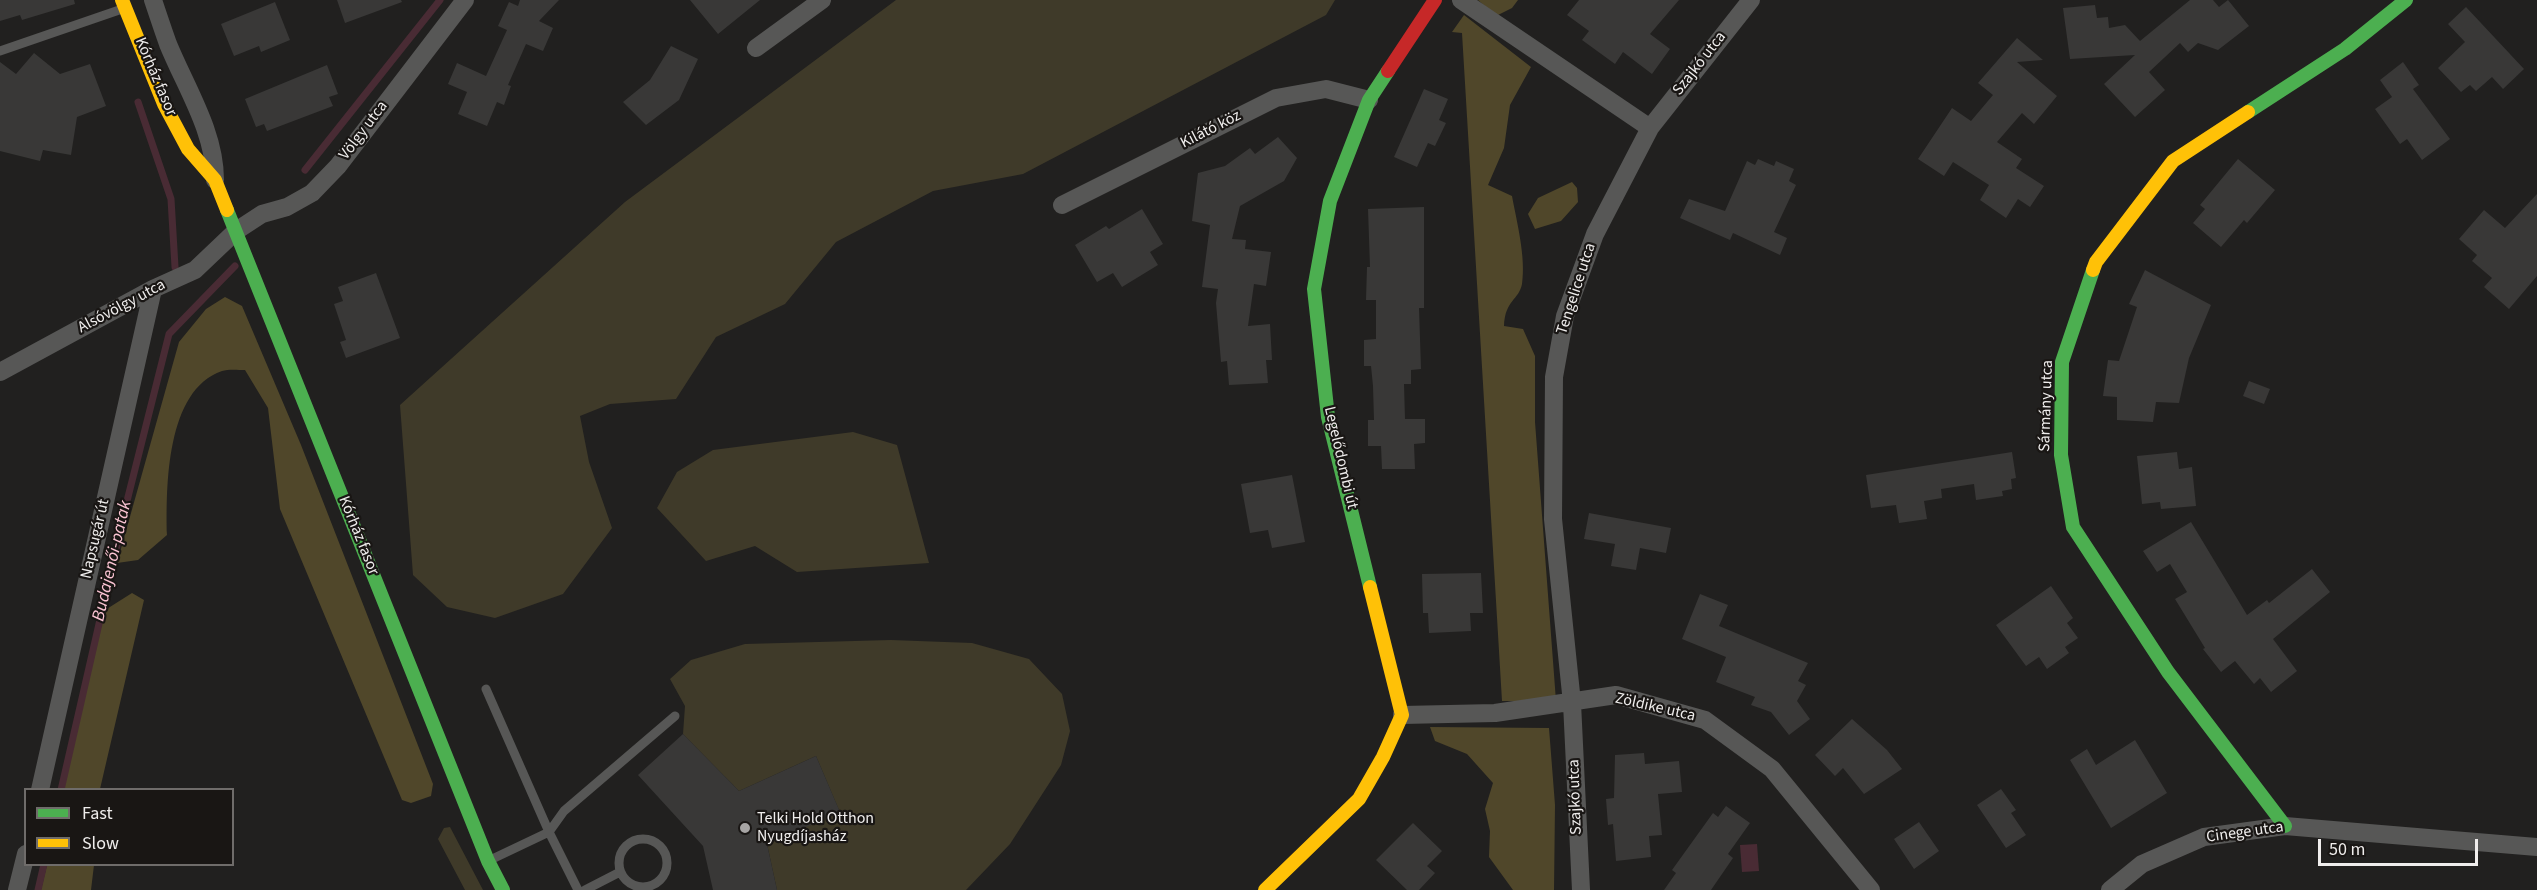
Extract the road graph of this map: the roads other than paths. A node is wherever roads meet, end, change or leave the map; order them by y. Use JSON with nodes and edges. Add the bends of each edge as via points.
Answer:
{"nodes":[{"id":1,"x":153,"y":0,"type":"edge"},
{"id":2,"x":465,"y":0,"type":"edge"},
{"id":3,"x":822,"y":0,"type":"edge"},
{"id":4,"x":1435,"y":0,"type":"edge"},
{"id":5,"x":1461,"y":0,"type":"edge"},
{"id":6,"x":1751,"y":0,"type":"edge"},
{"id":7,"x":2406,"y":0,"type":"edge"},
{"id":8,"x":123,"y":4,"type":"edge"},
{"id":9,"x":169,"y":45,"type":"junction"},
{"id":10,"x":756,"y":48,"type":"dead end"},
{"id":11,"x":0,"y":51,"type":"edge"},
{"id":12,"x":145,"y":54,"type":"junction"},
{"id":13,"x":1369,"y":100,"type":"junction"},
{"id":14,"x":1650,"y":128,"type":"junction"},
{"id":15,"x":215,"y":180,"type":"junction"},
{"id":16,"x":1062,"y":205,"type":"dead end"},
{"id":17,"x":236,"y":231,"type":"junction"},
{"id":18,"x":153,"y":289,"type":"junction"},
{"id":19,"x":0,"y":372,"type":"edge"},
{"id":20,"x":486,"y":689,"type":"dead end"},
{"id":21,"x":1572,"y":703,"type":"junction"},
{"id":22,"x":1402,"y":715,"type":"junction"},
{"id":23,"x":675,"y":716,"type":"dead end"},
{"id":24,"x":40,"y":788,"type":"edge"},
{"id":25,"x":2285,"y":826,"type":"junction"},
{"id":26,"x":549,"y":832,"type":"junction"},
{"id":27,"x":2537,"y":847,"type":"edge"},
{"id":28,"x":488,"y":861,"type":"junction"},
{"id":29,"x":24,"y":862,"type":"edge"},
{"id":30,"x":620,"y":872,"type":"junction"},
{"id":31,"x":17,"y":890,"type":"edge"},
{"id":32,"x":503,"y":890,"type":"edge"},
{"id":33,"x":578,"y":890,"type":"edge"},
{"id":34,"x":585,"y":890,"type":"edge"},
{"id":35,"x":1264,"y":890,"type":"edge"},
{"id":36,"x":1581,"y":890,"type":"edge"},
{"id":37,"x":1871,"y":890,"type":"edge"},
{"id":38,"x":2110,"y":890,"type":"edge"}],
"edges":[{"from":1,"to":9,"type":"street","name":"Kórház fasor"},
{"from":2,"to":17,"type":"street","name":"Völgy utca","via":[[338,166],[312,193],[287,207],[262,214]]},
{"from":3,"to":10,"type":"street"},
{"from":4,"to":13,"type":"street","name":"Legelődombi út"},
{"from":5,"to":14,"type":"street"},
{"from":6,"to":14,"type":"street","name":"Szajkó utca"},
{"from":7,"to":25,"type":"street","name":"Sármány utca","via":[[2345,49],[2173,160],[2096,262],[2062,362],[2061,455],[2073,526],[2168,672]]},
{"from":8,"to":11,"type":"lane"},
{"from":8,"to":12,"type":"street","name":"Kórház fasor"},
{"from":9,"to":12,"type":"street"},
{"from":9,"to":15,"type":"street","name":"Kórház fasor","via":[[197,107],[215,162]]},
{"from":12,"to":15,"type":"street","name":"Kórház fasor","via":[[164,104],[188,149]]},
{"from":13,"to":16,"type":"street","name":"Kilátó köz","via":[[1326,89],[1276,98]]},
{"from":13,"to":22,"type":"street","name":"Legelődombi út","via":[[1330,201],[1314,289],[1328,417]]},
{"from":14,"to":21,"type":"street","name":"Tengelice utca","via":[[1595,234],[1565,316],[1554,377],[1553,519]]},
{"from":15,"to":17,"type":"street","name":"Kórház fasor"},
{"from":17,"to":18,"type":"street","name":"Alsóvölgy utca","via":[[195,270]]},
{"from":17,"to":28,"type":"street","name":"Kórház fasor"},
{"from":18,"to":19,"type":"street","name":"Alsóvölgy utca"},
{"from":18,"to":24,"type":"street","name":"Napsugár út"},
{"from":20,"to":26,"type":"lane"},
{"from":21,"to":22,"type":"street","name":"Zöldike utca","via":[[1495,713]]},
{"from":21,"to":36,"type":"street","name":"Szajkó utca"},
{"from":21,"to":37,"type":"street","name":"Zöldike utca","via":[[1616,695],[1705,720],[1772,769]]},
{"from":22,"to":35,"type":"street","via":[[1359,799]]},
{"from":23,"to":26,"type":"lane","via":[[564,811]]},
{"from":25,"to":27,"type":"street","name":"Cinege utca"},
{"from":25,"to":38,"type":"street","name":"Cinege utca","via":[[2204,837],[2142,864]]},
{"from":26,"to":28,"type":"lane"},
{"from":26,"to":33,"type":"lane"},
{"from":28,"to":32,"type":"street","name":"Kórház fasor"},
{"from":29,"to":31,"type":"street"},
{"from":30,"to":30,"type":"lane","via":[[631,884],[647,887],[662,879],[667,856],[651,839],[635,839],[622,849]]},
{"from":30,"to":34,"type":"lane"}]}
